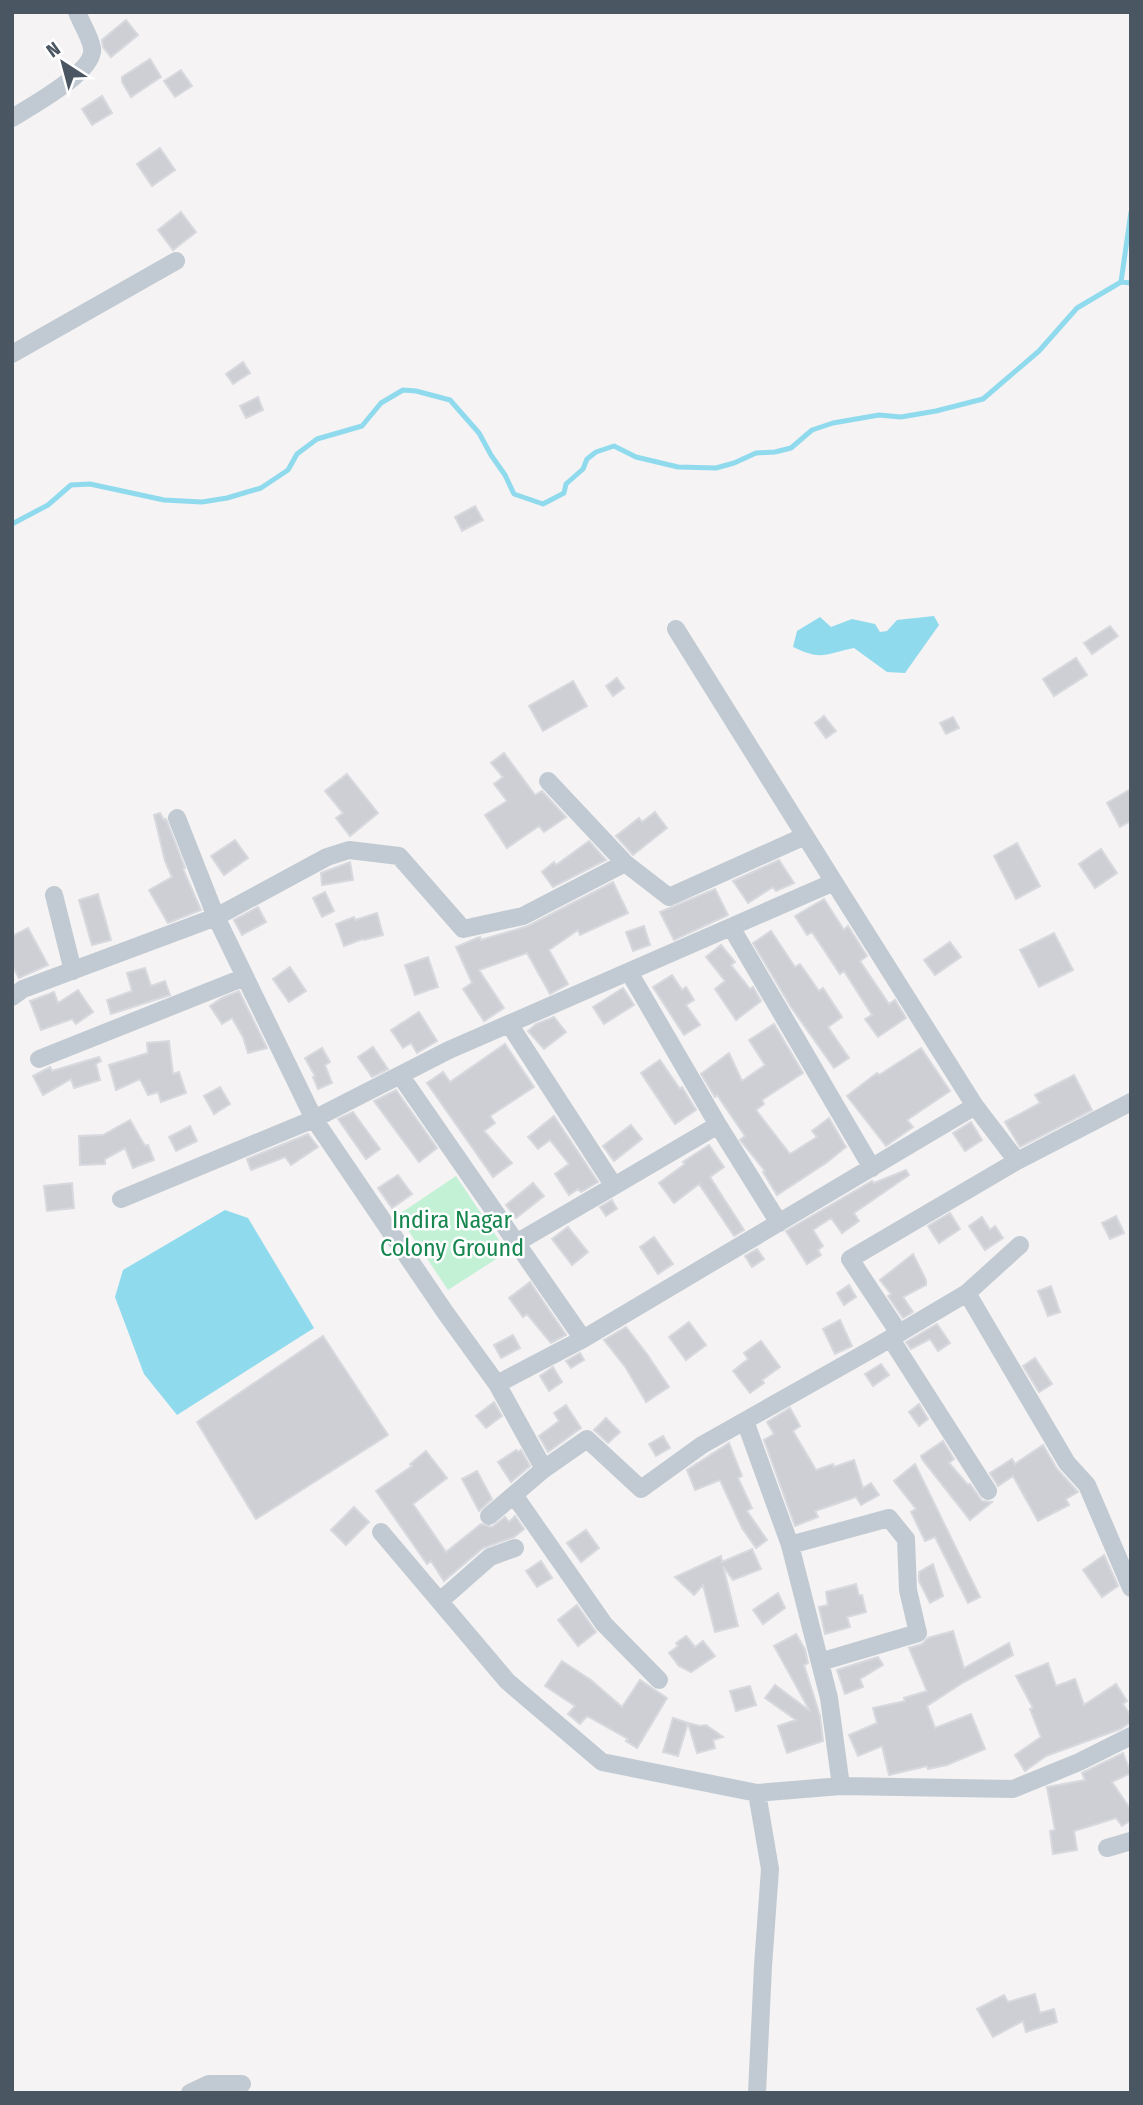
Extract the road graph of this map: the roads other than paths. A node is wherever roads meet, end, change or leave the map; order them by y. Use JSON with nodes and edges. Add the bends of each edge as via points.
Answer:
{"nodes":[{"id":1,"x":77,"y":12,"type":"edge"},
{"id":2,"x":12,"y":118,"type":"edge"},
{"id":3,"x":176,"y":261,"type":"dead end"},
{"id":4,"x":12,"y":354,"type":"edge"},
{"id":5,"x":676,"y":629,"type":"dead end"},
{"id":6,"x":548,"y":781,"type":"dead end"},
{"id":7,"x":177,"y":818,"type":"dead end"},
{"id":8,"x":805,"y":836,"type":"junction"},
{"id":9,"x":625,"y":863,"type":"junction"},
{"id":10,"x":834,"y":882,"type":"junction"},
{"id":11,"x":54,"y":895,"type":"dead end"},
{"id":12,"x":216,"y":917,"type":"junction"},
{"id":13,"x":731,"y":927,"type":"junction"},
{"id":14,"x":74,"y":971,"type":"junction"},
{"id":15,"x":629,"y":972,"type":"junction"},
{"id":16,"x":246,"y":977,"type":"junction"},
{"id":17,"x":12,"y":997,"type":"edge"},
{"id":18,"x":509,"y":1024,"type":"junction"},
{"id":19,"x":39,"y":1059,"type":"dead end"},
{"id":20,"x":400,"y":1075,"type":"junction"},
{"id":21,"x":1131,"y":1102,"type":"edge"},
{"id":22,"x":975,"y":1107,"type":"junction"},
{"id":23,"x":314,"y":1119,"type":"junction"},
{"id":24,"x":718,"y":1125,"type":"junction"},
{"id":25,"x":1017,"y":1161,"type":"junction"},
{"id":26,"x":872,"y":1168,"type":"junction"},
{"id":27,"x":614,"y":1186,"type":"junction"},
{"id":28,"x":121,"y":1199,"type":"dead end"},
{"id":29,"x":779,"y":1223,"type":"junction"},
{"id":30,"x":516,"y":1243,"type":"junction"},
{"id":31,"x":1020,"y":1245,"type":"dead end"},
{"id":32,"x":967,"y":1293,"type":"junction"},
{"id":33,"x":895,"y":1336,"type":"junction"},
{"id":34,"x":583,"y":1339,"type":"junction"},
{"id":35,"x":497,"y":1384,"type":"junction"},
{"id":36,"x":745,"y":1421,"type":"junction"},
{"id":37,"x":544,"y":1469,"type":"junction"},
{"id":38,"x":988,"y":1491,"type":"dead end"},
{"id":39,"x":514,"y":1495,"type":"junction"},
{"id":40,"x":489,"y":1516,"type":"dead end"},
{"id":41,"x":381,"y":1532,"type":"dead end"},
{"id":42,"x":790,"y":1545,"type":"junction"},
{"id":43,"x":516,"y":1548,"type":"dead end"},
{"id":44,"x":1131,"y":1588,"type":"edge"},
{"id":45,"x":440,"y":1601,"type":"junction"},
{"id":46,"x":820,"y":1662,"type":"junction"},
{"id":47,"x":659,"y":1680,"type":"dead end"},
{"id":48,"x":1131,"y":1736,"type":"edge"},
{"id":49,"x":841,"y":1786,"type":"junction"},
{"id":50,"x":757,"y":1793,"type":"junction"},
{"id":51,"x":1131,"y":1841,"type":"edge"},
{"id":52,"x":1107,"y":1847,"type":"dead end"},
{"id":53,"x":243,"y":2084,"type":"dead end"},
{"id":54,"x":190,"y":2093,"type":"edge"},
{"id":55,"x":757,"y":2093,"type":"edge"}],
"edges":[{"from":1,"to":2,"type":"street","via":[[92,49],[91,59]]},
{"from":3,"to":4,"type":"street"},
{"from":5,"to":8,"type":"street"},
{"from":6,"to":9,"type":"street"},
{"from":7,"to":12,"type":"street"},
{"from":8,"to":9,"type":"street","via":[[669,897]]},
{"from":8,"to":10,"type":"street"},
{"from":9,"to":12,"type":"street","via":[[523,916],[463,929],[399,856],[349,850],[327,857]]},
{"from":10,"to":13,"type":"street"},
{"from":10,"to":22,"type":"street"},
{"from":11,"to":14,"type":"street"},
{"from":12,"to":14,"type":"street"},
{"from":12,"to":16,"type":"street"},
{"from":13,"to":15,"type":"street"},
{"from":13,"to":26,"type":"street"},
{"from":14,"to":17,"type":"street"},
{"from":15,"to":18,"type":"street"},
{"from":15,"to":24,"type":"street"},
{"from":16,"to":19,"type":"street"},
{"from":16,"to":23,"type":"street"},
{"from":18,"to":20,"type":"street"},
{"from":18,"to":27,"type":"street"},
{"from":20,"to":23,"type":"street"},
{"from":20,"to":30,"type":"street"},
{"from":21,"to":25,"type":"street"},
{"from":22,"to":25,"type":"street"},
{"from":22,"to":26,"type":"street"},
{"from":23,"to":28,"type":"street"},
{"from":23,"to":35,"type":"street"},
{"from":24,"to":27,"type":"street"},
{"from":24,"to":29,"type":"street"},
{"from":25,"to":33,"type":"street","via":[[850,1259]]},
{"from":26,"to":29,"type":"street"},
{"from":27,"to":30,"type":"street"},
{"from":29,"to":34,"type":"street"},
{"from":30,"to":34,"type":"street"},
{"from":31,"to":32,"type":"street"},
{"from":32,"to":33,"type":"street"},
{"from":32,"to":44,"type":"street","via":[[1067,1463],[1087,1485]]},
{"from":33,"to":36,"type":"street"},
{"from":33,"to":38,"type":"street"},
{"from":34,"to":35,"type":"street"},
{"from":35,"to":37,"type":"street"},
{"from":36,"to":37,"type":"street","via":[[641,1489],[587,1439]]},
{"from":36,"to":42,"type":"street"},
{"from":37,"to":39,"type":"street"},
{"from":39,"to":40,"type":"street"},
{"from":39,"to":47,"type":"street","via":[[604,1624]]},
{"from":41,"to":45,"type":"street"},
{"from":42,"to":46,"type":"street"},
{"from":42,"to":46,"type":"street","via":[[890,1518],[906,1539],[908,1590],[918,1633]]},
{"from":43,"to":45,"type":"street","via":[[490,1557]]},
{"from":45,"to":50,"type":"street","via":[[507,1681],[602,1762]]},
{"from":46,"to":49,"type":"street"},
{"from":48,"to":49,"type":"street","via":[[1013,1789]]},
{"from":49,"to":50,"type":"street"},
{"from":50,"to":55,"type":"street","via":[[770,1870]]},
{"from":51,"to":52,"type":"street"},
{"from":53,"to":54,"type":"street","via":[[209,2084]]}]}
